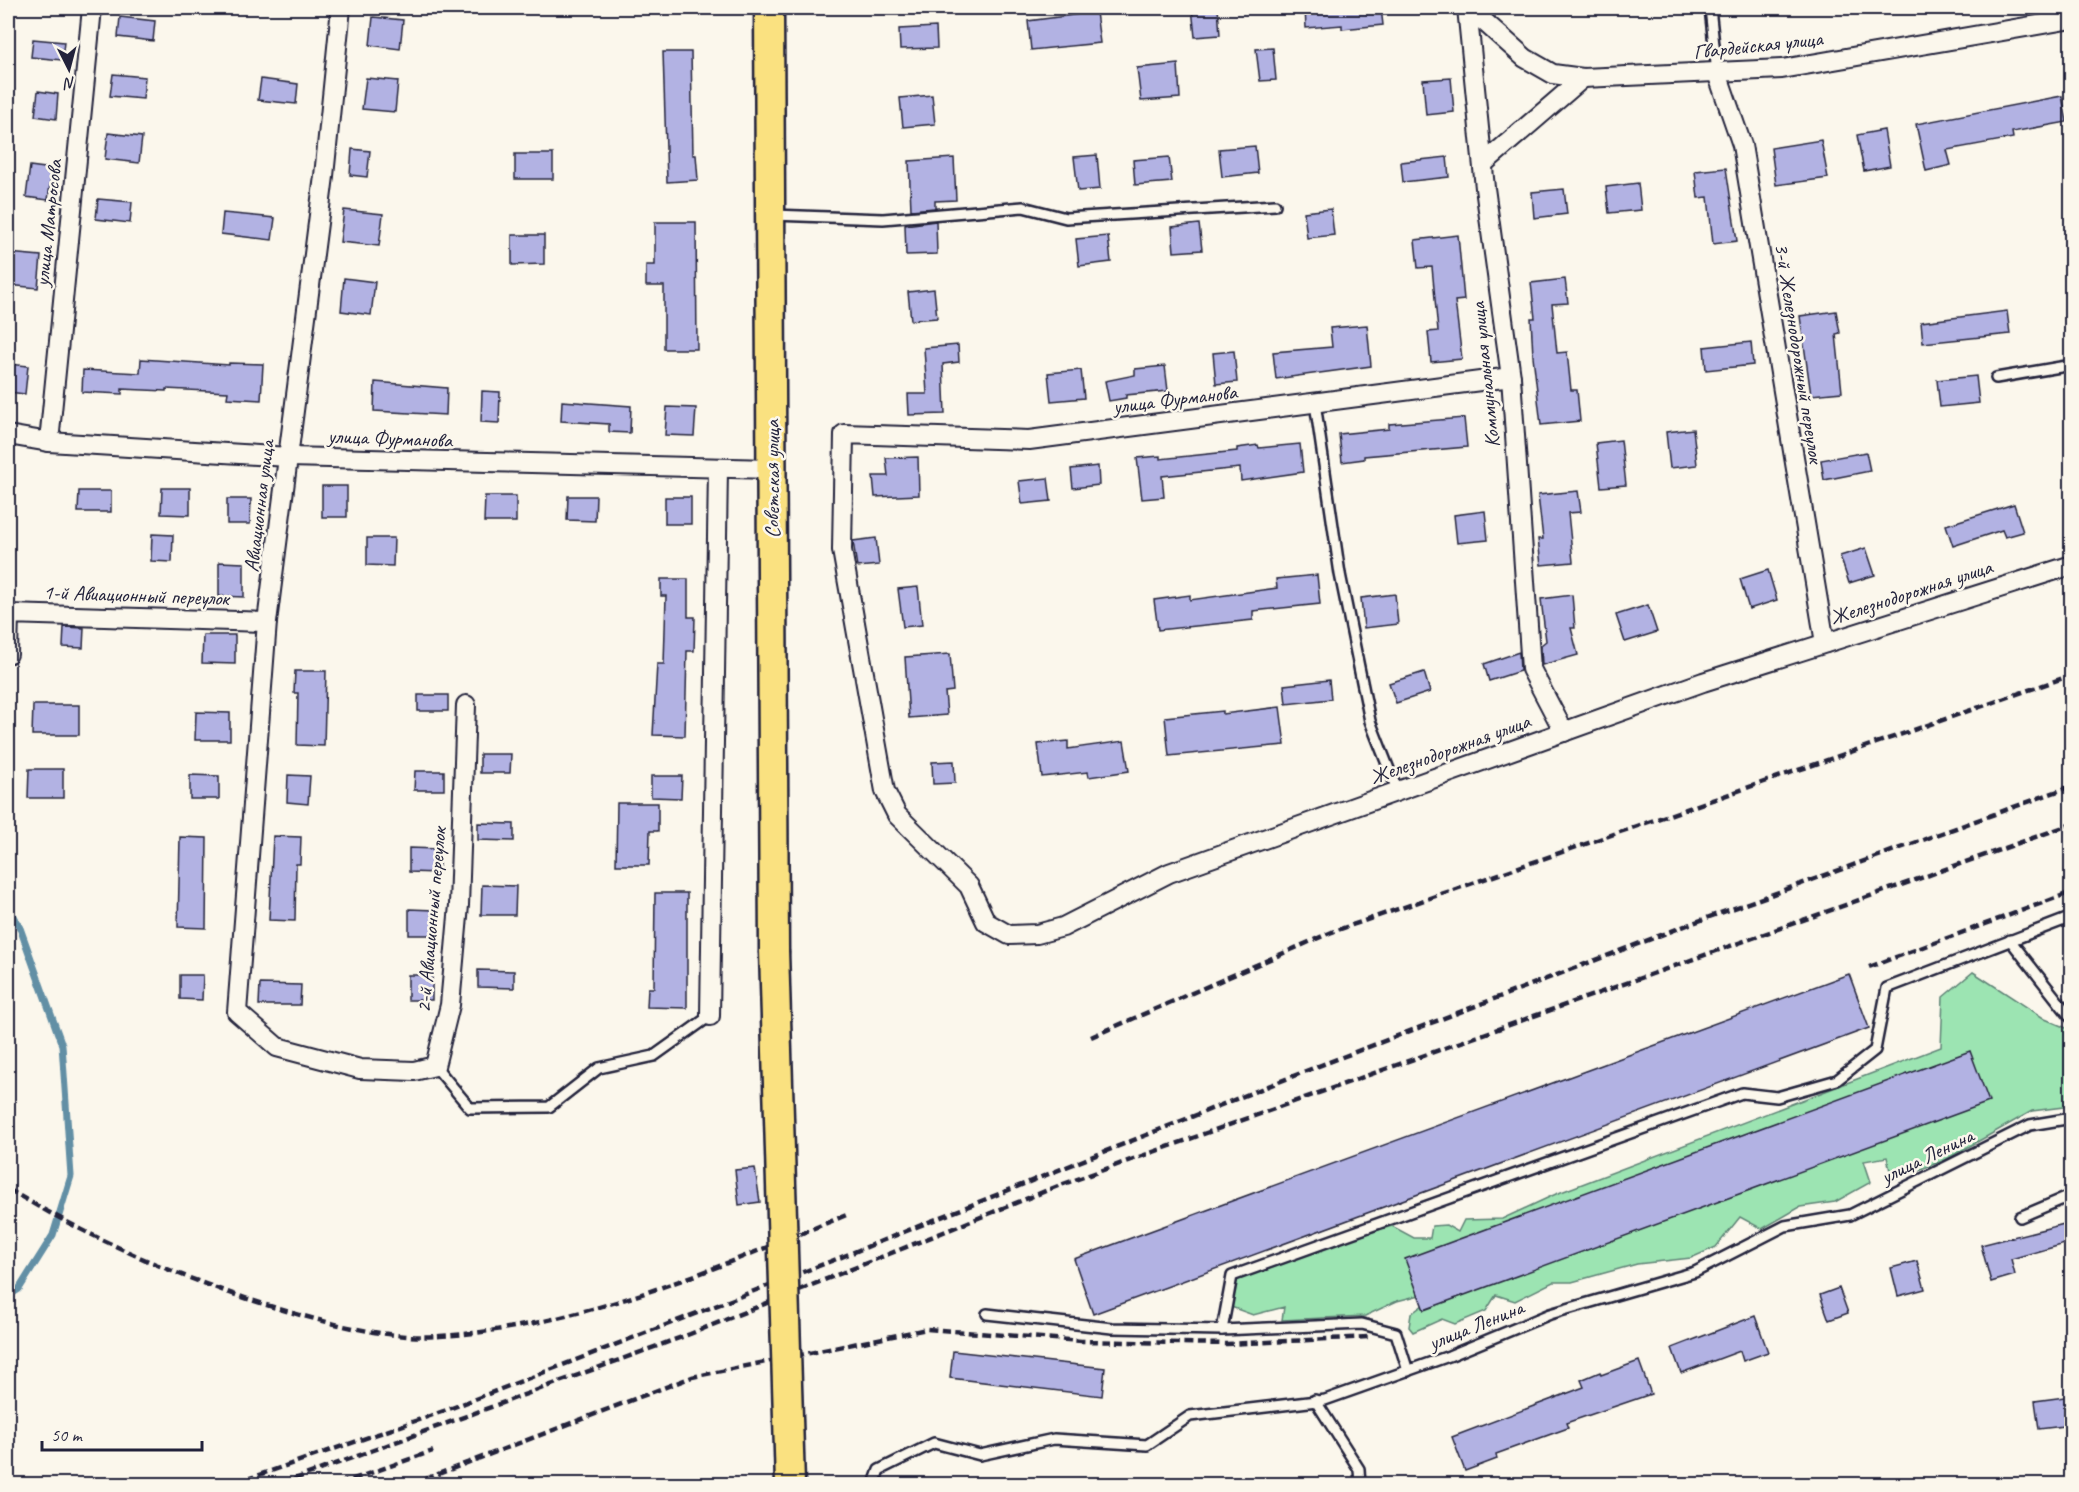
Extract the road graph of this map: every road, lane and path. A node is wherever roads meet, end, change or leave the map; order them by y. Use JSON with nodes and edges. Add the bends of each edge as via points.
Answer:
{"nodes":[{"id":1,"x":92,"y":8,"type":"edge"},
{"id":2,"x":341,"y":8,"type":"edge"},
{"id":3,"x":769,"y":8,"type":"edge"},
{"id":4,"x":1468,"y":8,"type":"edge"},
{"id":5,"x":1710,"y":8,"type":"edge"},
{"id":6,"x":2049,"y":15,"type":"edge"},
{"id":7,"x":2072,"y":19,"type":"edge"},
{"id":8,"x":1717,"y":73,"type":"junction"},
{"id":9,"x":1583,"y":78,"type":"junction"},
{"id":10,"x":1483,"y":164,"type":"junction"},
{"id":11,"x":1275,"y":205,"type":"dead end"},
{"id":12,"x":770,"y":215,"type":"junction"},
{"id":13,"x":2072,"y":365,"type":"edge"},
{"id":14,"x":1510,"y":377,"type":"junction"},
{"id":15,"x":1996,"y":378,"type":"dead end"},
{"id":16,"x":1315,"y":403,"type":"junction"},
{"id":17,"x":8,"y":435,"type":"edge"},
{"id":18,"x":49,"y":442,"type":"junction"},
{"id":19,"x":289,"y":457,"type":"junction"},
{"id":20,"x":718,"y":468,"type":"junction"},
{"id":21,"x":772,"y":469,"type":"junction"},
{"id":22,"x":2072,"y":565,"type":"edge"},
{"id":23,"x":267,"y":621,"type":"junction"},
{"id":24,"x":1825,"y":643,"type":"junction"},
{"id":25,"x":8,"y":654,"type":"edge"},
{"id":26,"x":466,"y":705,"type":"dead end"},
{"id":27,"x":1564,"y":732,"type":"junction"},
{"id":28,"x":1398,"y":792,"type":"junction"},
{"id":29,"x":897,"y":815,"type":"joint"},
{"id":30,"x":2072,"y":917,"type":"edge"},
{"id":31,"x":2010,"y":940,"type":"junction"},
{"id":32,"x":710,"y":1016,"type":"joint"},
{"id":33,"x":2072,"y":1019,"type":"edge"},
{"id":34,"x":435,"y":1066,"type":"junction"},
{"id":35,"x":2072,"y":1118,"type":"edge"},
{"id":36,"x":2072,"y":1196,"type":"edge"},
{"id":37,"x":2020,"y":1217,"type":"dead end"},
{"id":38,"x":987,"y":1314,"type":"dead end"},
{"id":39,"x":1222,"y":1330,"type":"junction"},
{"id":40,"x":1408,"y":1371,"type":"junction"},
{"id":41,"x":1315,"y":1400,"type":"junction"},
{"id":42,"x":790,"y":1485,"type":"edge"},
{"id":43,"x":874,"y":1485,"type":"edge"},
{"id":44,"x":1360,"y":1485,"type":"edge"}],
"edges":[{"from":1,"to":18,"type":"street","name":"улица Матросова"},
{"from":2,"to":19,"type":"street","name":"Авиационная улица"},
{"from":3,"to":12,"type":"main road","name":"Советская улица"},
{"from":4,"to":9,"type":"street","name":"Гвардейская улица","via":[[1525,58],[1553,74]]},
{"from":4,"to":10,"type":"street","name":"Коммунальная улица"},
{"from":5,"to":8,"type":"lane"},
{"from":6,"to":7,"type":"street","name":"Гвардейская улица"},
{"from":6,"to":8,"type":"street","name":"Гвардейская улица","via":[[1782,69]]},
{"from":8,"to":9,"type":"street","name":"Гвардейская улица"},
{"from":8,"to":24,"type":"street","name":"3-й Железнодорожный переулок","via":[[1742,145]]},
{"from":9,"to":10,"type":"street"},
{"from":10,"to":14,"type":"street","name":"Коммунальная улица"},
{"from":11,"to":12,"type":"lane","via":[[1066,218],[1023,207],[883,219]]},
{"from":12,"to":21,"type":"main road","name":"Советская улица"},
{"from":13,"to":15,"type":"lane"},
{"from":14,"to":16,"type":"street","name":"улица Фурманова"},
{"from":14,"to":27,"type":"street","name":"Коммунальная улица","via":[[1532,669]]},
{"from":16,"to":28,"type":"lane","via":[[1340,574],[1370,721]]},
{"from":16,"to":29,"type":"street","name":"улица Фурманова","via":[[1029,440],[844,434],[842,550],[885,791]]},
{"from":17,"to":18,"type":"street","name":"улица Фурманова"},
{"from":18,"to":19,"type":"street","name":"улица Фурманова"},
{"from":19,"to":20,"type":"street","name":"улица Фурманова"},
{"from":19,"to":23,"type":"street","name":"Авиационная улица"},
{"from":20,"to":21,"type":"street","name":"улица Фурманова"},
{"from":20,"to":32,"type":"street"},
{"from":21,"to":42,"type":"main road","name":"Советская улица","bridge":true,"via":[[774,951]]},
{"from":22,"to":24,"type":"street","name":"Железнодорожная улица"},
{"from":23,"to":25,"type":"street","name":"1-й Авиационный переулок","via":[[9,614]]},
{"from":23,"to":34,"type":"street","name":"Авиационная улица","via":[[237,1012],[277,1047],[360,1069],[414,1071]]},
{"from":24,"to":27,"type":"street","name":"Железнодорожная улица"},
{"from":26,"to":34,"type":"street","name":"2-й Авиационный переулок","via":[[458,916],[450,1005]]},
{"from":27,"to":28,"type":"street","name":"Железнодорожная улица"},
{"from":28,"to":29,"type":"street","name":"Железнодорожная улица","via":[[1169,873],[1063,927],[1037,934],[1009,935],[986,921],[969,886]]},
{"from":30,"to":31,"type":"lane"},
{"from":31,"to":33,"type":"lane"},
{"from":31,"to":39,"type":"lane","via":[[1887,988],[1875,1050],[1837,1080],[1778,1097],[1742,1093],[1232,1276]]},
{"from":32,"to":34,"type":"lane","via":[[654,1056],[598,1068],[549,1107],[470,1108]]},
{"from":35,"to":40,"type":"lane","name":"улица Ленина","via":[[2030,1125],[1850,1215],[1785,1226],[1695,1272],[1550,1314]]},
{"from":36,"to":37,"type":"lane"},
{"from":38,"to":39,"type":"lane","via":[[1113,1329]]},
{"from":39,"to":40,"type":"lane","via":[[1362,1324],[1396,1333]]},
{"from":40,"to":41,"type":"lane","name":"улица Ленина"},
{"from":41,"to":43,"type":"lane","name":"улица Ленина","via":[[1190,1416],[1147,1444],[1054,1439],[980,1455],[934,1443],[879,1470]]},
{"from":41,"to":44,"type":"lane","via":[[1359,1469]]}]}
